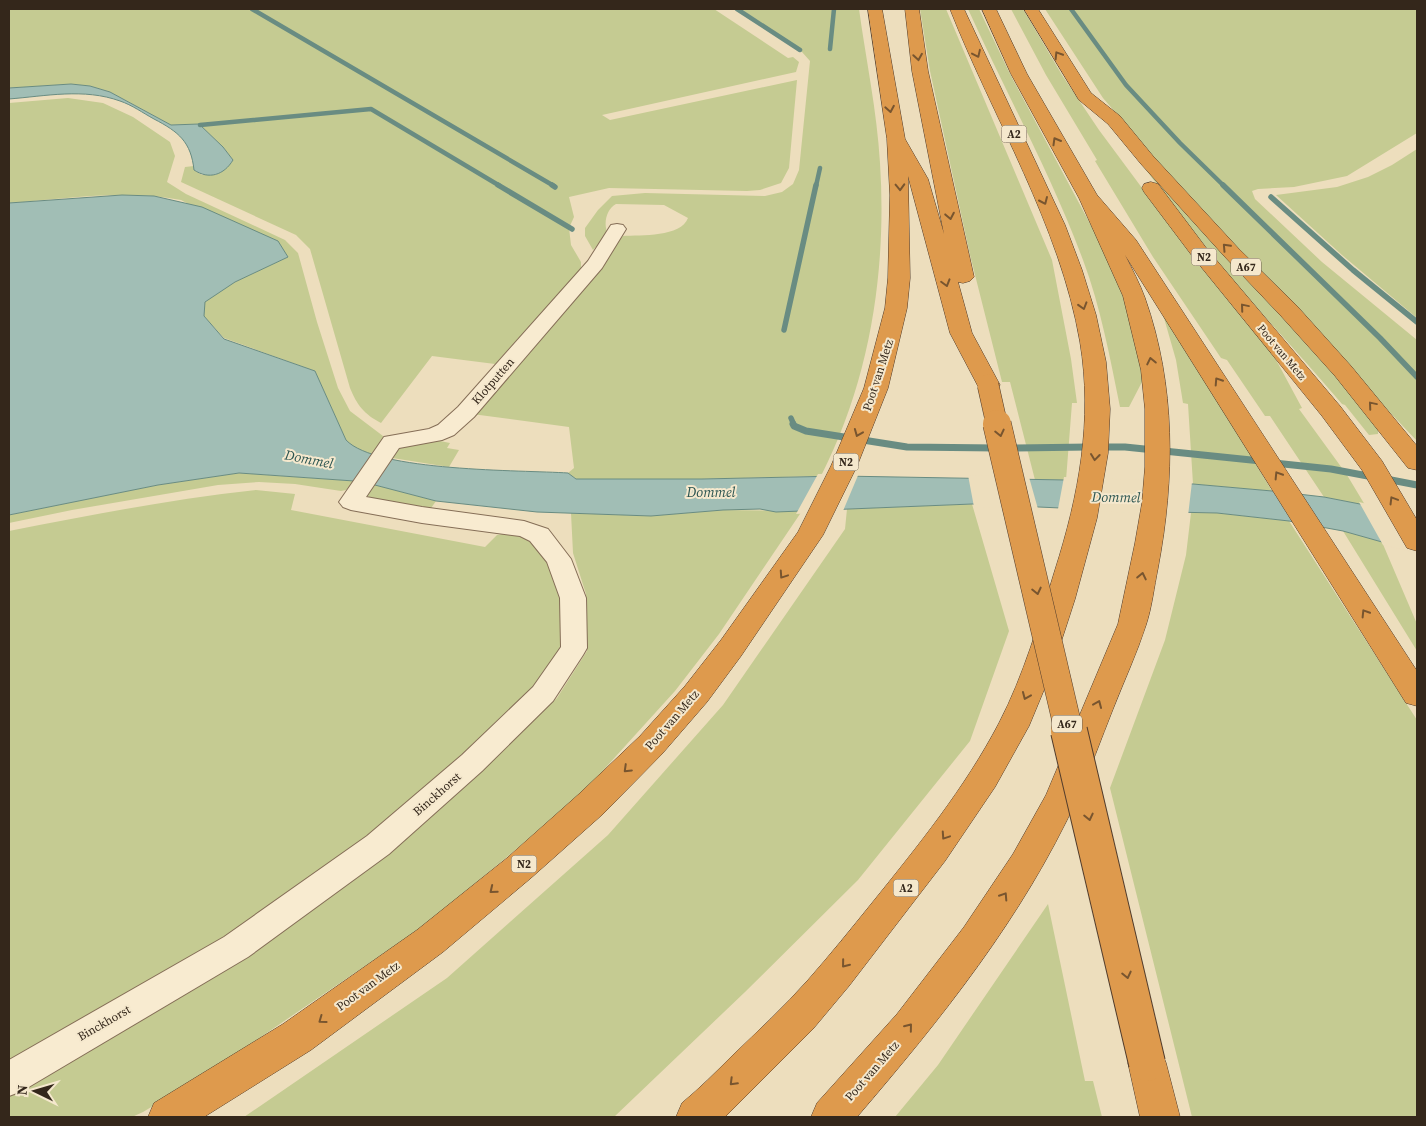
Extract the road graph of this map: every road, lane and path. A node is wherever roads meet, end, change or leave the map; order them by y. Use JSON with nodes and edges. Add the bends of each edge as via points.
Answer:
{"nodes":[{"id":1,"x":875,"y":9,"type":"edge"},
{"id":2,"x":912,"y":9,"type":"edge"},
{"id":3,"x":957,"y":9,"type":"edge"},
{"id":4,"x":989,"y":9,"type":"edge"},
{"id":5,"x":1031,"y":9,"type":"edge"},
{"id":6,"x":1085,"y":96,"type":"junction"},
{"id":7,"x":896,"y":139,"type":"junction"},
{"id":8,"x":1089,"y":198,"type":"junction"},
{"id":9,"x":617,"y":229,"type":"dead end"},
{"id":10,"x":988,"y":385,"type":"junction"},
{"id":11,"x":1417,"y":462,"type":"edge"},
{"id":12,"x":354,"y":496,"type":"joint"},
{"id":13,"x":1417,"y":542,"type":"edge"},
{"id":14,"x":1417,"y":695,"type":"edge"},
{"id":15,"x":9,"y":1078,"type":"edge"},
{"id":16,"x":168,"y":1117,"type":"edge"},
{"id":17,"x":696,"y":1117,"type":"edge"},
{"id":18,"x":831,"y":1117,"type":"edge"},
{"id":19,"x":1160,"y":1117,"type":"edge"}],
"edges":[{"from":1,"to":7,"type":"highway","number":"N2","one_way":true},
{"from":2,"to":10,"type":"highway","number":"A67","one_way":true,"via":[[920,71]]},
{"from":3,"to":17,"type":"highway","number":"A2","one_way":true,"via":[[1069,260],[1087,322],[1098,409],[1096,456],[1081,532],[1038,667],[1014,725],[928,861],[829,983]]},
{"from":8,"to":4,"type":"highway","number":"A2","one_way":true,"via":[[1019,74]]},
{"from":6,"to":5,"type":"highway","number":"N2","one_way":true},
{"from":11,"to":6,"type":"highway","number":"A67","one_way":true,"via":[[1344,371],[1290,311],[1220,240],[1114,120]]},
{"from":13,"to":6,"type":"highway","name":"Poot van Metz","number":"N2","one_way":true,"via":[[1373,467],[1200,253]]},
{"from":7,"to":10,"type":"highway","number":"N2","one_way":true,"via":[[919,179],[961,333]]},
{"from":7,"to":16,"type":"highway","name":"Poot van Metz","number":"N2","one_way":true,"via":[[900,196],[899,278],[894,317],[876,388],[844,466],[810,535],[696,694],[651,745],[520,868],[422,946],[297,1038]]},
{"from":14,"to":8,"type":"highway","one_way":true,"via":[[1126,240]]},
{"from":18,"to":8,"type":"highway","name":"Poot van Metz","number":"A2","one_way":true,"via":[[910,1027],[977,938],[1026,864],[1061,798],[1132,624],[1155,504],[1157,409],[1153,370],[1137,305]]},
{"from":9,"to":12,"type":"street","name":"Klotputten","via":[[595,264],[466,412],[434,436],[392,442]]},
{"from":10,"to":19,"type":"highway","number":"A67","one_way":true,"bridge":true},
{"from":12,"to":15,"type":"street","name":"Binckhorst","via":[[422,515],[524,529],[539,535],[559,558],[573,598],[574,648],[542,694],[472,763],[378,844],[236,947]]}]}
